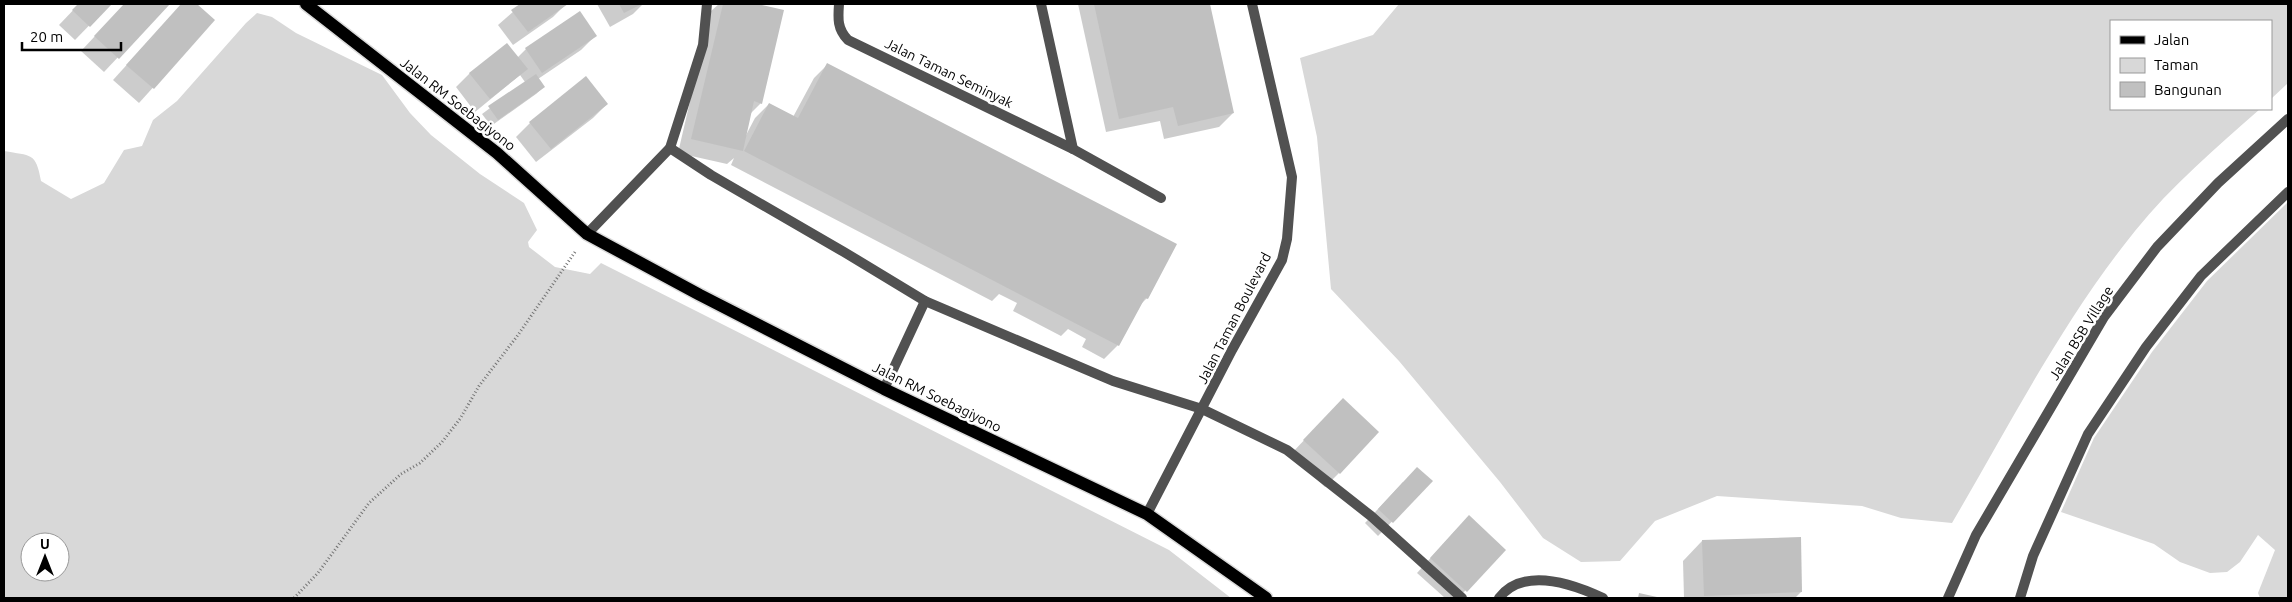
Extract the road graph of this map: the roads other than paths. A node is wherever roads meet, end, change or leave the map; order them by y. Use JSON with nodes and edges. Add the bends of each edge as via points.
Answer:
{"nodes":[{"id":1,"x":306,"y":4,"type":"edge"},
{"id":2,"x":707,"y":4,"type":"edge"},
{"id":3,"x":839,"y":4,"type":"edge"},
{"id":4,"x":1041,"y":4,"type":"edge"},
{"id":5,"x":1252,"y":4,"type":"edge"},
{"id":6,"x":2288,"y":119,"type":"edge"},
{"id":7,"x":670,"y":148,"type":"junction"},
{"id":8,"x":1073,"y":149,"type":"junction"},
{"id":9,"x":2288,"y":192,"type":"edge"},
{"id":10,"x":1161,"y":198,"type":"dead end"},
{"id":11,"x":587,"y":234,"type":"junction"},
{"id":12,"x":924,"y":302,"type":"junction"},
{"id":13,"x":884,"y":389,"type":"junction"},
{"id":14,"x":1202,"y":409,"type":"junction"},
{"id":15,"x":1147,"y":514,"type":"junction"},
{"id":16,"x":1266,"y":598,"type":"edge"},
{"id":17,"x":1462,"y":598,"type":"edge"},
{"id":18,"x":1499,"y":598,"type":"edge"},
{"id":19,"x":1603,"y":598,"type":"edge"},
{"id":20,"x":1948,"y":598,"type":"edge"},
{"id":21,"x":2020,"y":598,"type":"edge"}],
"edges":[{"from":1,"to":11,"type":"main road","name":"Jalan RM Soebagiyono","via":[[497,153]]},
{"from":2,"to":7,"type":"street","via":[[703,45]]},
{"from":3,"to":8,"type":"street","name":"Jalan Taman Seminyak","via":[[840,33],[848,40]]},
{"from":4,"to":8,"type":"street"},
{"from":5,"to":14,"type":"street","name":"Jalan Taman Boulevard","via":[[1292,177],[1290,215],[1282,260]]},
{"from":6,"to":20,"type":"street","name":"Jalan BSB Village","via":[[2218,183],[2157,247],[2104,317],[1976,535]]},
{"from":7,"to":11,"type":"street"},
{"from":7,"to":12,"type":"street"},
{"from":8,"to":10,"type":"street","name":"Jalan Taman Seminyak"},
{"from":9,"to":21,"type":"street","via":[[2202,276],[2146,347],[2088,434],[2033,556]]},
{"from":11,"to":13,"type":"main road","name":"Jalan RM Soebagiyono","via":[[700,296]]},
{"from":12,"to":13,"type":"street"},
{"from":12,"to":14,"type":"street","via":[[1113,381]]},
{"from":13,"to":15,"type":"main road","name":"Jalan RM Soebagiyono"},
{"from":14,"to":15,"type":"street","name":"Jalan Taman Boulevard"},
{"from":14,"to":17,"type":"street","via":[[1287,450],[1371,516]]},
{"from":15,"to":16,"type":"main road","name":"Jalan RM Soebagiyono"},
{"from":18,"to":19,"type":"street","via":[[1512,587],[1536,581],[1578,586]]}]}
